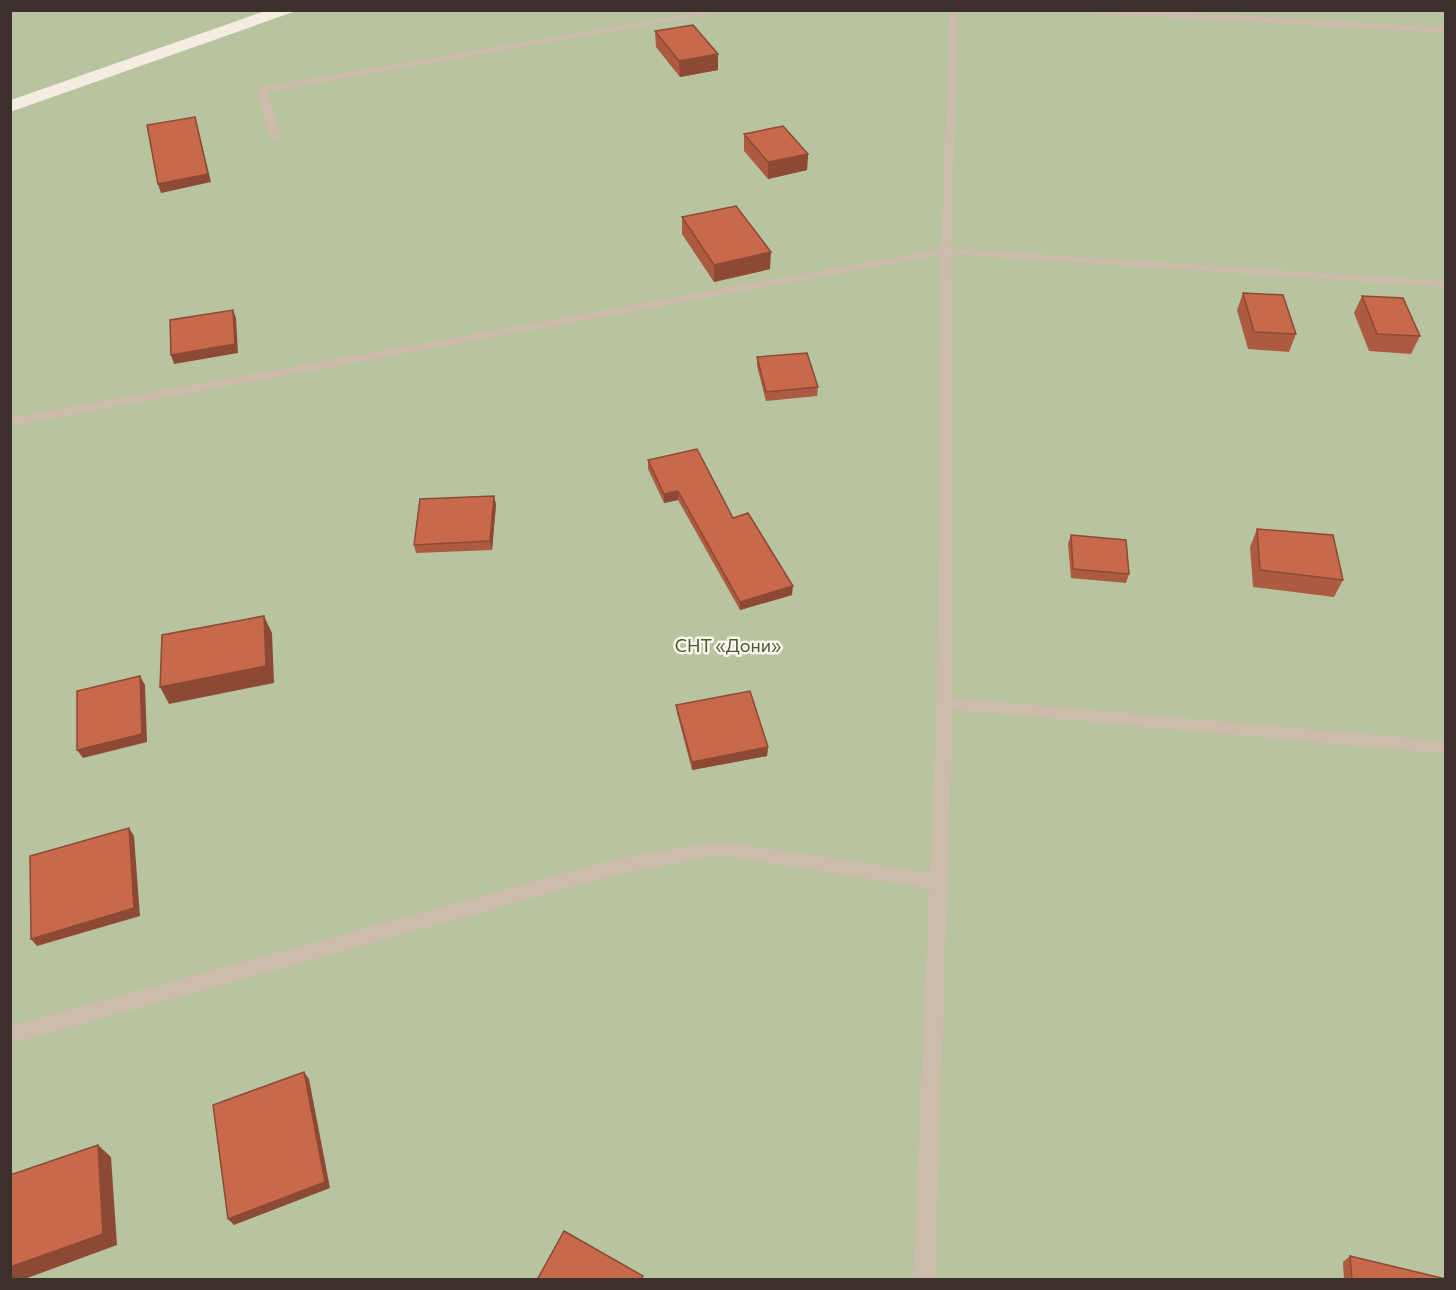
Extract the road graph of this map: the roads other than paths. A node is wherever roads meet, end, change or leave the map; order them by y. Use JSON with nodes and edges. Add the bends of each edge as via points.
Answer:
{"nodes":[{"id":1,"x":729,"y":10,"type":"edge"},
{"id":2,"x":954,"y":10,"type":"edge"},
{"id":3,"x":1085,"y":10,"type":"edge"},
{"id":4,"x":1446,"y":30,"type":"edge"},
{"id":5,"x":276,"y":139,"type":"dead end"},
{"id":6,"x":946,"y":251,"type":"junction"},
{"id":7,"x":1446,"y":284,"type":"edge"},
{"id":8,"x":10,"y":422,"type":"edge"},
{"id":9,"x":945,"y":703,"type":"junction"},
{"id":10,"x":1446,"y":748,"type":"edge"},
{"id":11,"x":939,"y":882,"type":"junction"},
{"id":12,"x":10,"y":1035,"type":"edge"},
{"id":13,"x":924,"y":1280,"type":"edge"}],
"edges":[{"from":1,"to":5,"type":"street","via":[[262,90]]},
{"from":2,"to":6,"type":"street"},
{"from":3,"to":4,"type":"street"},
{"from":6,"to":7,"type":"street"},
{"from":6,"to":8,"type":"street"},
{"from":6,"to":9,"type":"street"},
{"from":9,"to":10,"type":"street"},
{"from":9,"to":11,"type":"street"},
{"from":11,"to":12,"type":"street","via":[[720,848],[616,867]]},
{"from":11,"to":13,"type":"street"}]}
